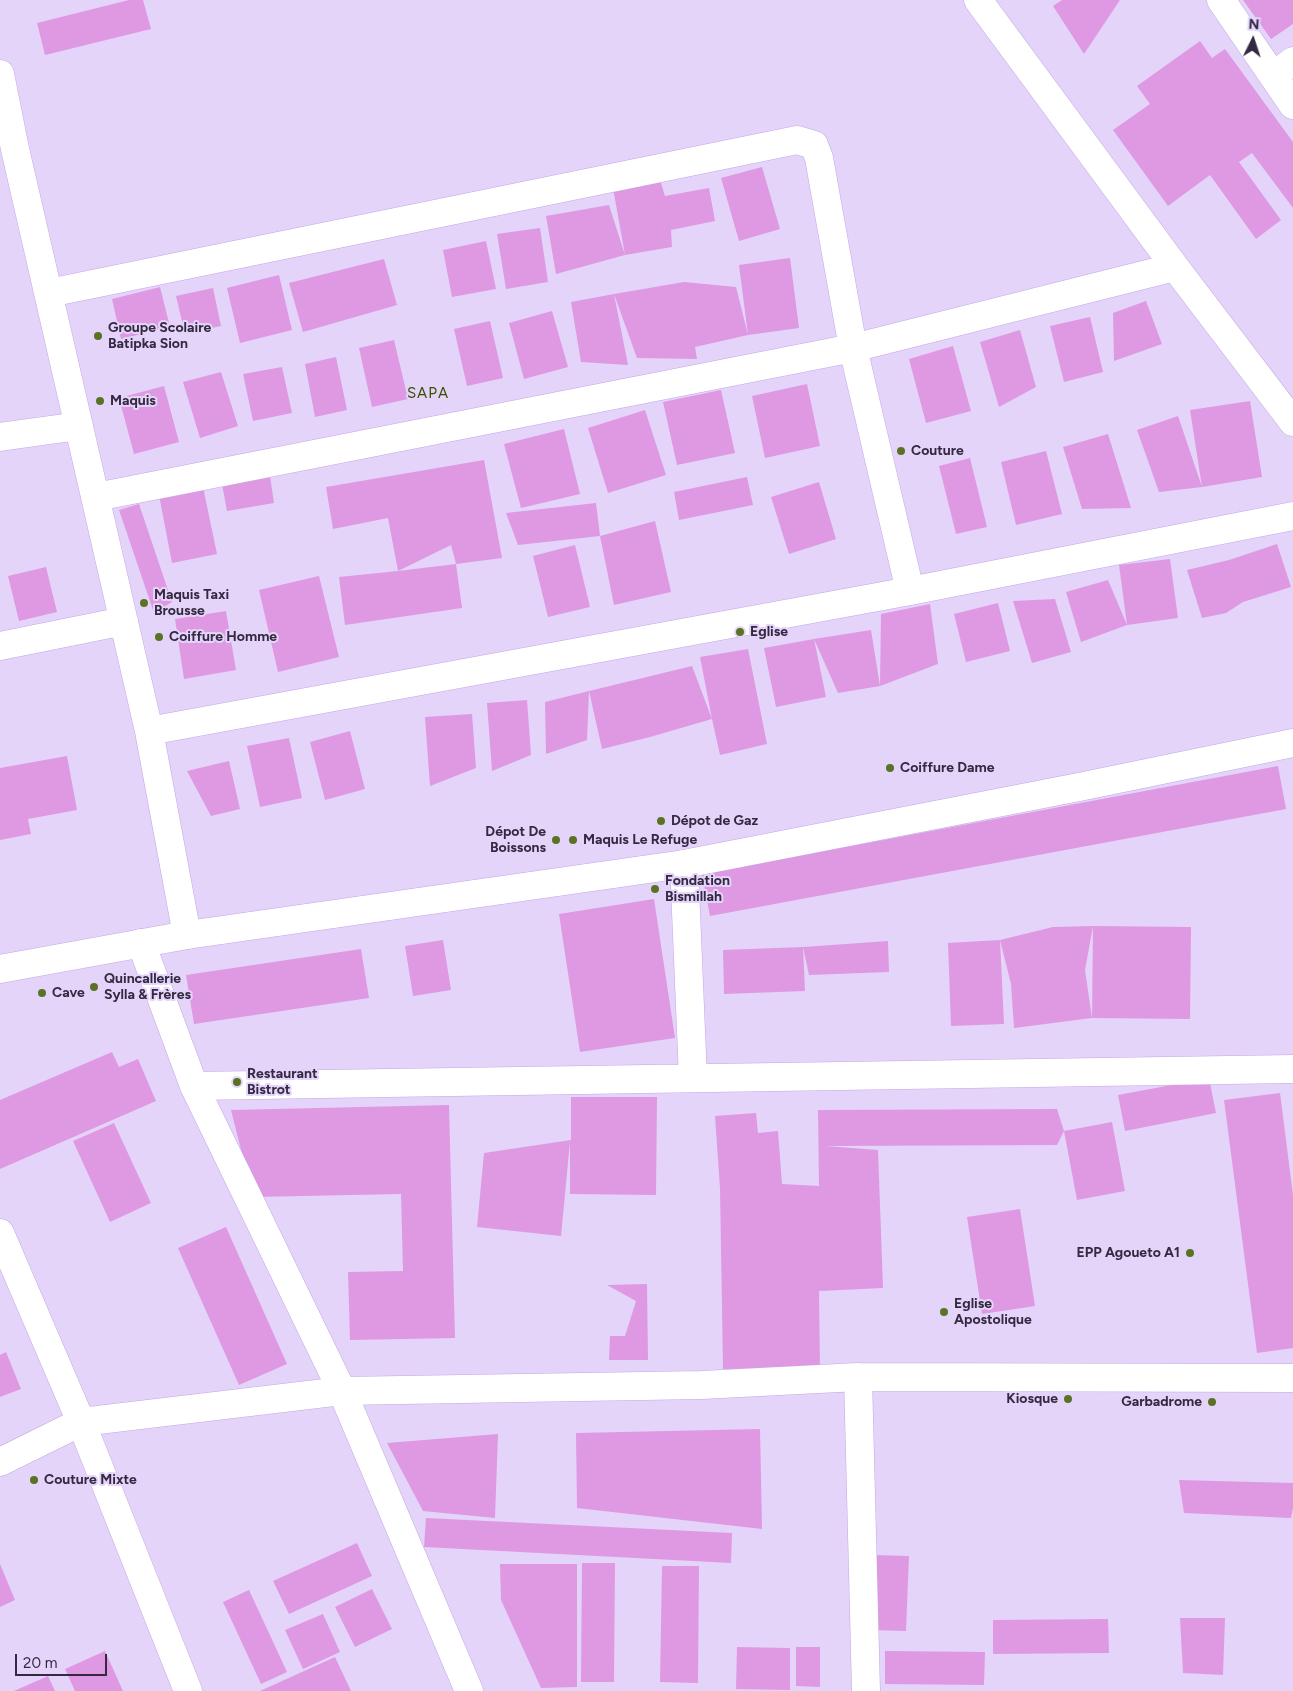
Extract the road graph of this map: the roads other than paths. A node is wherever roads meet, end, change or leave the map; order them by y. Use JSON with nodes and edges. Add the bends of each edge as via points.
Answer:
{"nodes":[{"id":1,"x":978,"y":0,"type":"edge"},
{"id":2,"x":1221,"y":0,"type":"edge"},
{"id":3,"x":1283,"y":68,"type":"edge"},
{"id":4,"x":0,"y":74,"type":"edge"},
{"id":5,"x":1293,"y":105,"type":"edge"},
{"id":6,"x":1174,"y":267,"type":"junction"},
{"id":7,"x":49,"y":293,"type":"junction"},
{"id":8,"x":853,"y":348,"type":"junction"},
{"id":9,"x":1293,"y":422,"type":"edge"},
{"id":10,"x":80,"y":426,"type":"junction"},
{"id":11,"x":0,"y":437,"type":"edge"},
{"id":12,"x":96,"y":498,"type":"junction"},
{"id":13,"x":1293,"y":516,"type":"edge"},
{"id":14,"x":910,"y":591,"type":"junction"},
{"id":15,"x":124,"y":621,"type":"junction"},
{"id":16,"x":0,"y":646,"type":"edge"},
{"id":17,"x":149,"y":731,"type":"junction"},
{"id":18,"x":1293,"y":743,"type":"edge"},
{"id":19,"x":684,"y":864,"type":"junction"},
{"id":20,"x":187,"y":935,"type":"junction"},
{"id":21,"x":141,"y":943,"type":"junction"},
{"id":22,"x":0,"y":969,"type":"edge"},
{"id":23,"x":1293,"y":1069,"type":"edge"},
{"id":24,"x":693,"y":1078,"type":"junction"},
{"id":25,"x":194,"y":1086,"type":"junction"},
{"id":26,"x":0,"y":1233,"type":"edge"},
{"id":27,"x":858,"y":1377,"type":"junction"},
{"id":28,"x":1293,"y":1378,"type":"edge"},
{"id":29,"x":342,"y":1392,"type":"junction"},
{"id":30,"x":81,"y":1422,"type":"junction"},
{"id":31,"x":0,"y":1462,"type":"edge"},
{"id":32,"x":188,"y":1691,"type":"edge"},
{"id":33,"x":470,"y":1691,"type":"edge"},
{"id":34,"x":866,"y":1691,"type":"edge"}],
"edges":[{"from":1,"to":6,"type":"street"},
{"from":2,"to":3,"type":"street"},
{"from":3,"to":5,"type":"street"},
{"from":4,"to":7,"type":"street"},
{"from":6,"to":8,"type":"street"},
{"from":6,"to":9,"type":"street"},
{"from":7,"to":8,"type":"street","via":[[797,140],[814,145],[819,158]]},
{"from":7,"to":10,"type":"street"},
{"from":8,"to":12,"type":"street"},
{"from":8,"to":14,"type":"street"},
{"from":10,"to":11,"type":"street"},
{"from":10,"to":12,"type":"street"},
{"from":12,"to":15,"type":"street"},
{"from":13,"to":14,"type":"street"},
{"from":14,"to":17,"type":"street"},
{"from":15,"to":16,"type":"street"},
{"from":15,"to":17,"type":"street"},
{"from":17,"to":20,"type":"street"},
{"from":18,"to":19,"type":"street"},
{"from":19,"to":20,"type":"street"},
{"from":19,"to":24,"type":"street"},
{"from":20,"to":21,"type":"street"},
{"from":21,"to":22,"type":"street"},
{"from":21,"to":25,"type":"street"},
{"from":23,"to":24,"type":"street"},
{"from":24,"to":25,"type":"street"},
{"from":25,"to":29,"type":"street"},
{"from":26,"to":30,"type":"street"},
{"from":27,"to":28,"type":"street"},
{"from":27,"to":29,"type":"street","via":[[702,1385]]},
{"from":27,"to":34,"type":"street"},
{"from":29,"to":30,"type":"street"},
{"from":29,"to":33,"type":"street"},
{"from":30,"to":31,"type":"street"},
{"from":30,"to":32,"type":"street"}]}
